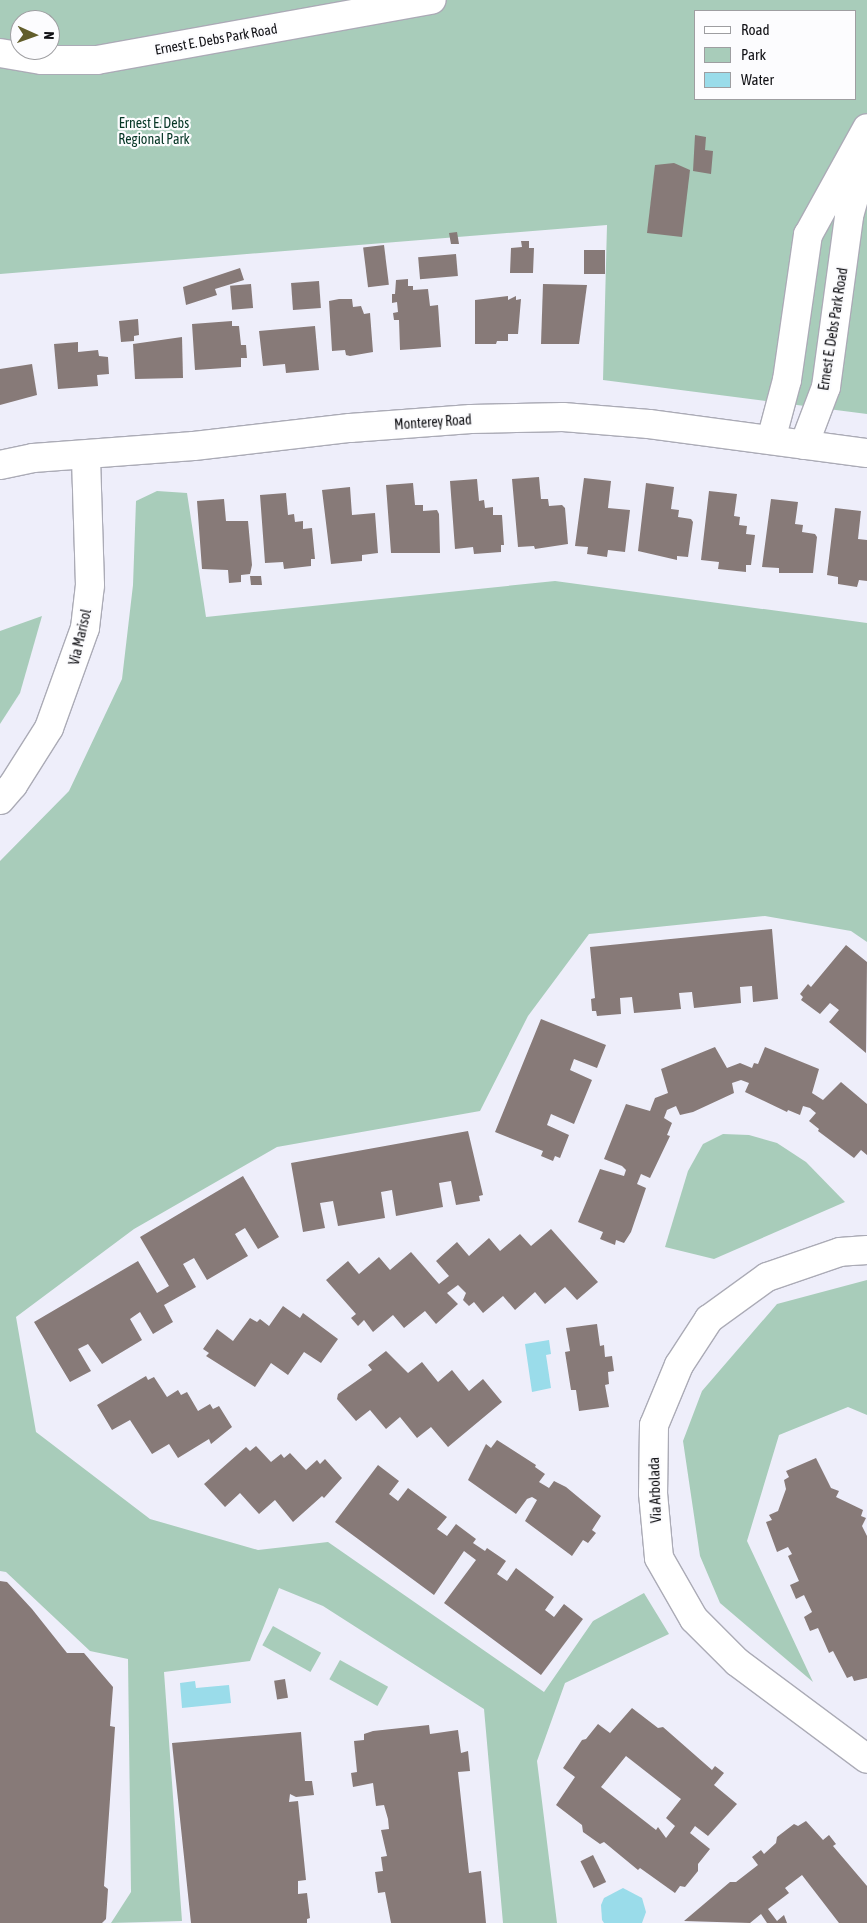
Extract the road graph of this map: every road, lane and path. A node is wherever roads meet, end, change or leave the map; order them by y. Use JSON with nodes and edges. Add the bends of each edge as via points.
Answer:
{"nodes":[{"id":1,"x":432,"y":0,"type":"edge"},
{"id":2,"x":0,"y":54,"type":"edge"},
{"id":3,"x":867,"y":128,"type":"edge"},
{"id":4,"x":867,"y":153,"type":"edge"},
{"id":5,"x":808,"y":235,"type":"junction"},
{"id":6,"x":846,"y":239,"type":"junction"},
{"id":7,"x":771,"y":440,"type":"junction"},
{"id":8,"x":804,"y":445,"type":"junction"},
{"id":9,"x":867,"y":453,"type":"edge"},
{"id":10,"x":86,"y":455,"type":"junction"},
{"id":11,"x":0,"y":465,"type":"edge"},
{"id":12,"x":0,"y":800,"type":"edge"},
{"id":13,"x":867,"y":1250,"type":"edge"},
{"id":14,"x":867,"y":1759,"type":"edge"}],
"edges":[{"from":1,"to":2,"type":"street","name":"Ernest E. Debs Park Road","via":[[98,60],[42,60]]},
{"from":3,"to":5,"type":"street"},
{"from":4,"to":6,"type":"street","name":"Ernest E. Debs Park Road","via":[[849,216]]},
{"from":5,"to":6,"type":"street"},
{"from":5,"to":7,"type":"street","via":[[787,380]]},
{"from":6,"to":8,"type":"street","name":"Ernest E. Debs Park Road","via":[[826,387]]},
{"from":7,"to":8,"type":"street","name":"Monterey Road"},
{"from":7,"to":10,"type":"street","name":"Monterey Road","via":[[563,417],[359,428]]},
{"from":8,"to":9,"type":"street","name":"Monterey Road"},
{"from":10,"to":11,"type":"street","name":"Monterey Road","via":[[33,458]]},
{"from":10,"to":12,"type":"street","name":"Via Marisol","via":[[90,585],[85,628],[49,728]]},
{"from":13,"to":14,"type":"street","name":"Via Arbolada","via":[[840,1252],[767,1277],[709,1320],[679,1365],[654,1425],[653,1493],[659,1558],[694,1619],[737,1662]]}]}
